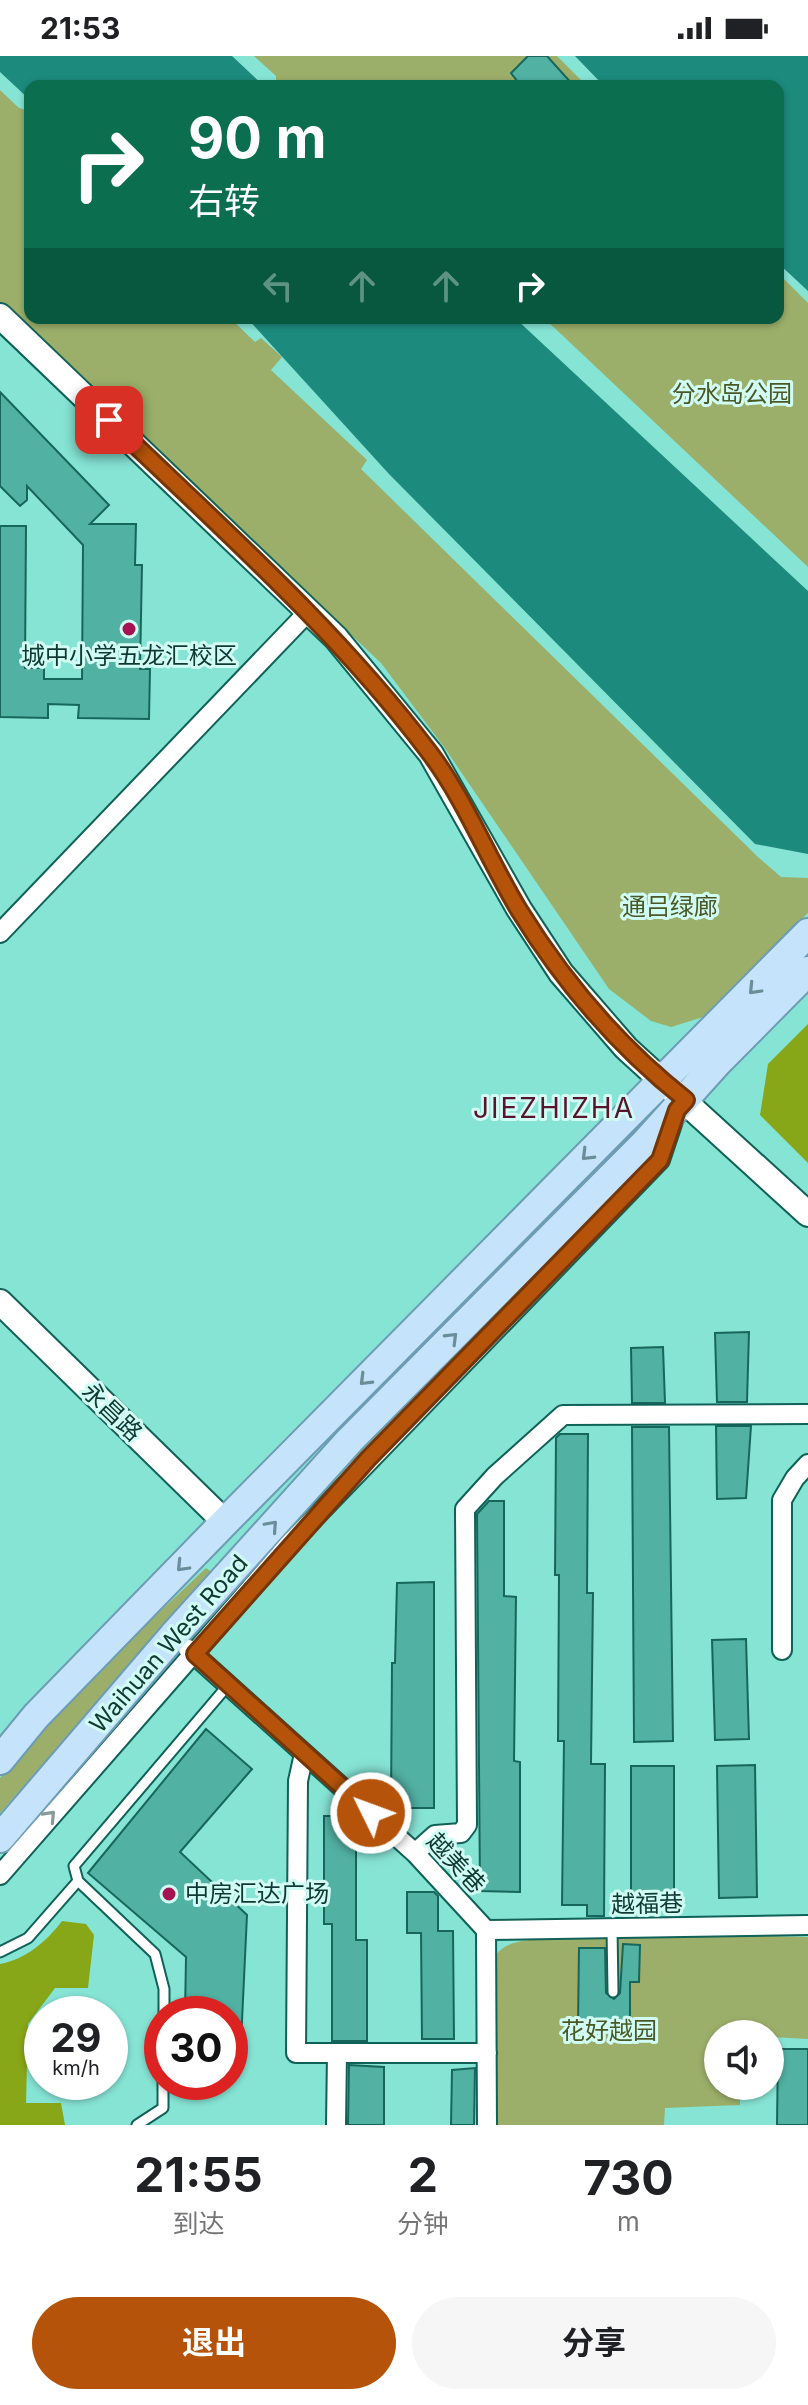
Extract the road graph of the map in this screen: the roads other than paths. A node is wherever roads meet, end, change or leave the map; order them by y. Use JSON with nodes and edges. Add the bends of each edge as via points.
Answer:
{"nodes":[{"id":1,"x":0,"y":316,"type":"edge"},
{"id":2,"x":308,"y":612,"type":"junction"},
{"id":3,"x":0,"y":933,"type":"edge"},
{"id":4,"x":808,"y":933,"type":"edge"},
{"id":5,"x":808,"y":971,"type":"edge"},
{"id":6,"x":661,"y":1080,"type":"junction"},
{"id":7,"x":682,"y":1105,"type":"junction"},
{"id":8,"x":808,"y":1214,"type":"edge"},
{"id":9,"x":0,"y":1302,"type":"edge"},
{"id":10,"x":808,"y":1414,"type":"edge"},
{"id":11,"x":808,"y":1464,"type":"edge"},
{"id":12,"x":225,"y":1522,"type":"junction"},
{"id":13,"x":173,"y":1636,"type":"junction"},
{"id":14,"x":782,"y":1650,"type":"dead end"},
{"id":15,"x":195,"y":1654,"type":"junction"},
{"id":16,"x":229,"y":1684,"type":"junction"},
{"id":17,"x":304,"y":1754,"type":"junction"},
{"id":18,"x":0,"y":1760,"type":"edge"},
{"id":19,"x":0,"y":1838,"type":"edge"},
{"id":20,"x":415,"y":1853,"type":"junction"},
{"id":21,"x":0,"y":1875,"type":"edge"},
{"id":22,"x":78,"y":1881,"type":"junction"},
{"id":23,"x":808,"y":1925,"type":"edge"},
{"id":24,"x":612,"y":1928,"type":"junction"},
{"id":25,"x":486,"y":1930,"type":"junction"},
{"id":26,"x":0,"y":1952,"type":"edge"},
{"id":27,"x":613,"y":1992,"type":"dead end"},
{"id":28,"x":164,"y":1996,"type":"edge"},
{"id":29,"x":337,"y":2053,"type":"junction"},
{"id":30,"x":487,"y":2053,"type":"junction"},
{"id":31,"x":163,"y":2100,"type":"edge"},
{"id":32,"x":137,"y":2125,"type":"edge"},
{"id":33,"x":336,"y":2125,"type":"edge"},
{"id":34,"x":487,"y":2125,"type":"edge"}],
"edges":[{"from":1,"to":2,"type":"street"},
{"from":2,"to":3,"type":"street"},
{"from":2,"to":6,"type":"street","via":[[336,638],[431,754],[561,973]]},
{"from":4,"to":6,"type":"main road","name":"Waihuan West Road","one_way":true},
{"from":5,"to":7,"type":"main road","name":"Waihuan West Road"},
{"from":6,"to":7,"type":"street"},
{"from":6,"to":12,"type":"main road","name":"Waihuan West Road","one_way":true},
{"from":7,"to":8,"type":"street"},
{"from":13,"to":7,"type":"main road","name":"Waihuan West Road","one_way":true,"via":[[350,1440]]},
{"from":7,"to":15,"type":"street","via":[[660,1160],[368,1459]]},
{"from":9,"to":12,"type":"street","name":"永昌路"},
{"from":10,"to":20,"type":"street","via":[[563,1415],[465,1509],[467,1825],[461,1833],[435,1835]]},
{"from":11,"to":14,"type":"street","via":[[782,1500]]},
{"from":12,"to":18,"type":"main road","name":"Waihuan West Road","one_way":true,"via":[[36,1716]]},
{"from":13,"to":15,"type":"street","name":"越美巷"},
{"from":13,"to":19,"type":"main road","name":"Waihuan West Road"},
{"from":15,"to":16,"type":"street","name":"越美巷"},
{"from":21,"to":15,"type":"street","one_way":true},
{"from":16,"to":17,"type":"street","name":"越美巷"},
{"from":16,"to":22,"type":"lane","via":[[74,1866]]},
{"from":17,"to":20,"type":"street","name":"越美巷"},
{"from":17,"to":29,"type":"street","via":[[298,1781],[296,2053]]},
{"from":20,"to":25,"type":"street","name":"越美巷"},
{"from":22,"to":26,"type":"lane","via":[[28,1938]]},
{"from":22,"to":28,"type":"lane","via":[[155,1954]]},
{"from":23,"to":24,"type":"street","name":"越福巷"},
{"from":24,"to":25,"type":"street","name":"越福巷"},
{"from":24,"to":27,"type":"lane"},
{"from":25,"to":30,"type":"street","name":"越美巷"},
{"from":29,"to":30,"type":"street"},
{"from":29,"to":33,"type":"street"},
{"from":30,"to":34,"type":"street","name":"越美巷"},
{"from":31,"to":32,"type":"lane","via":[[163,2108]]}]}
